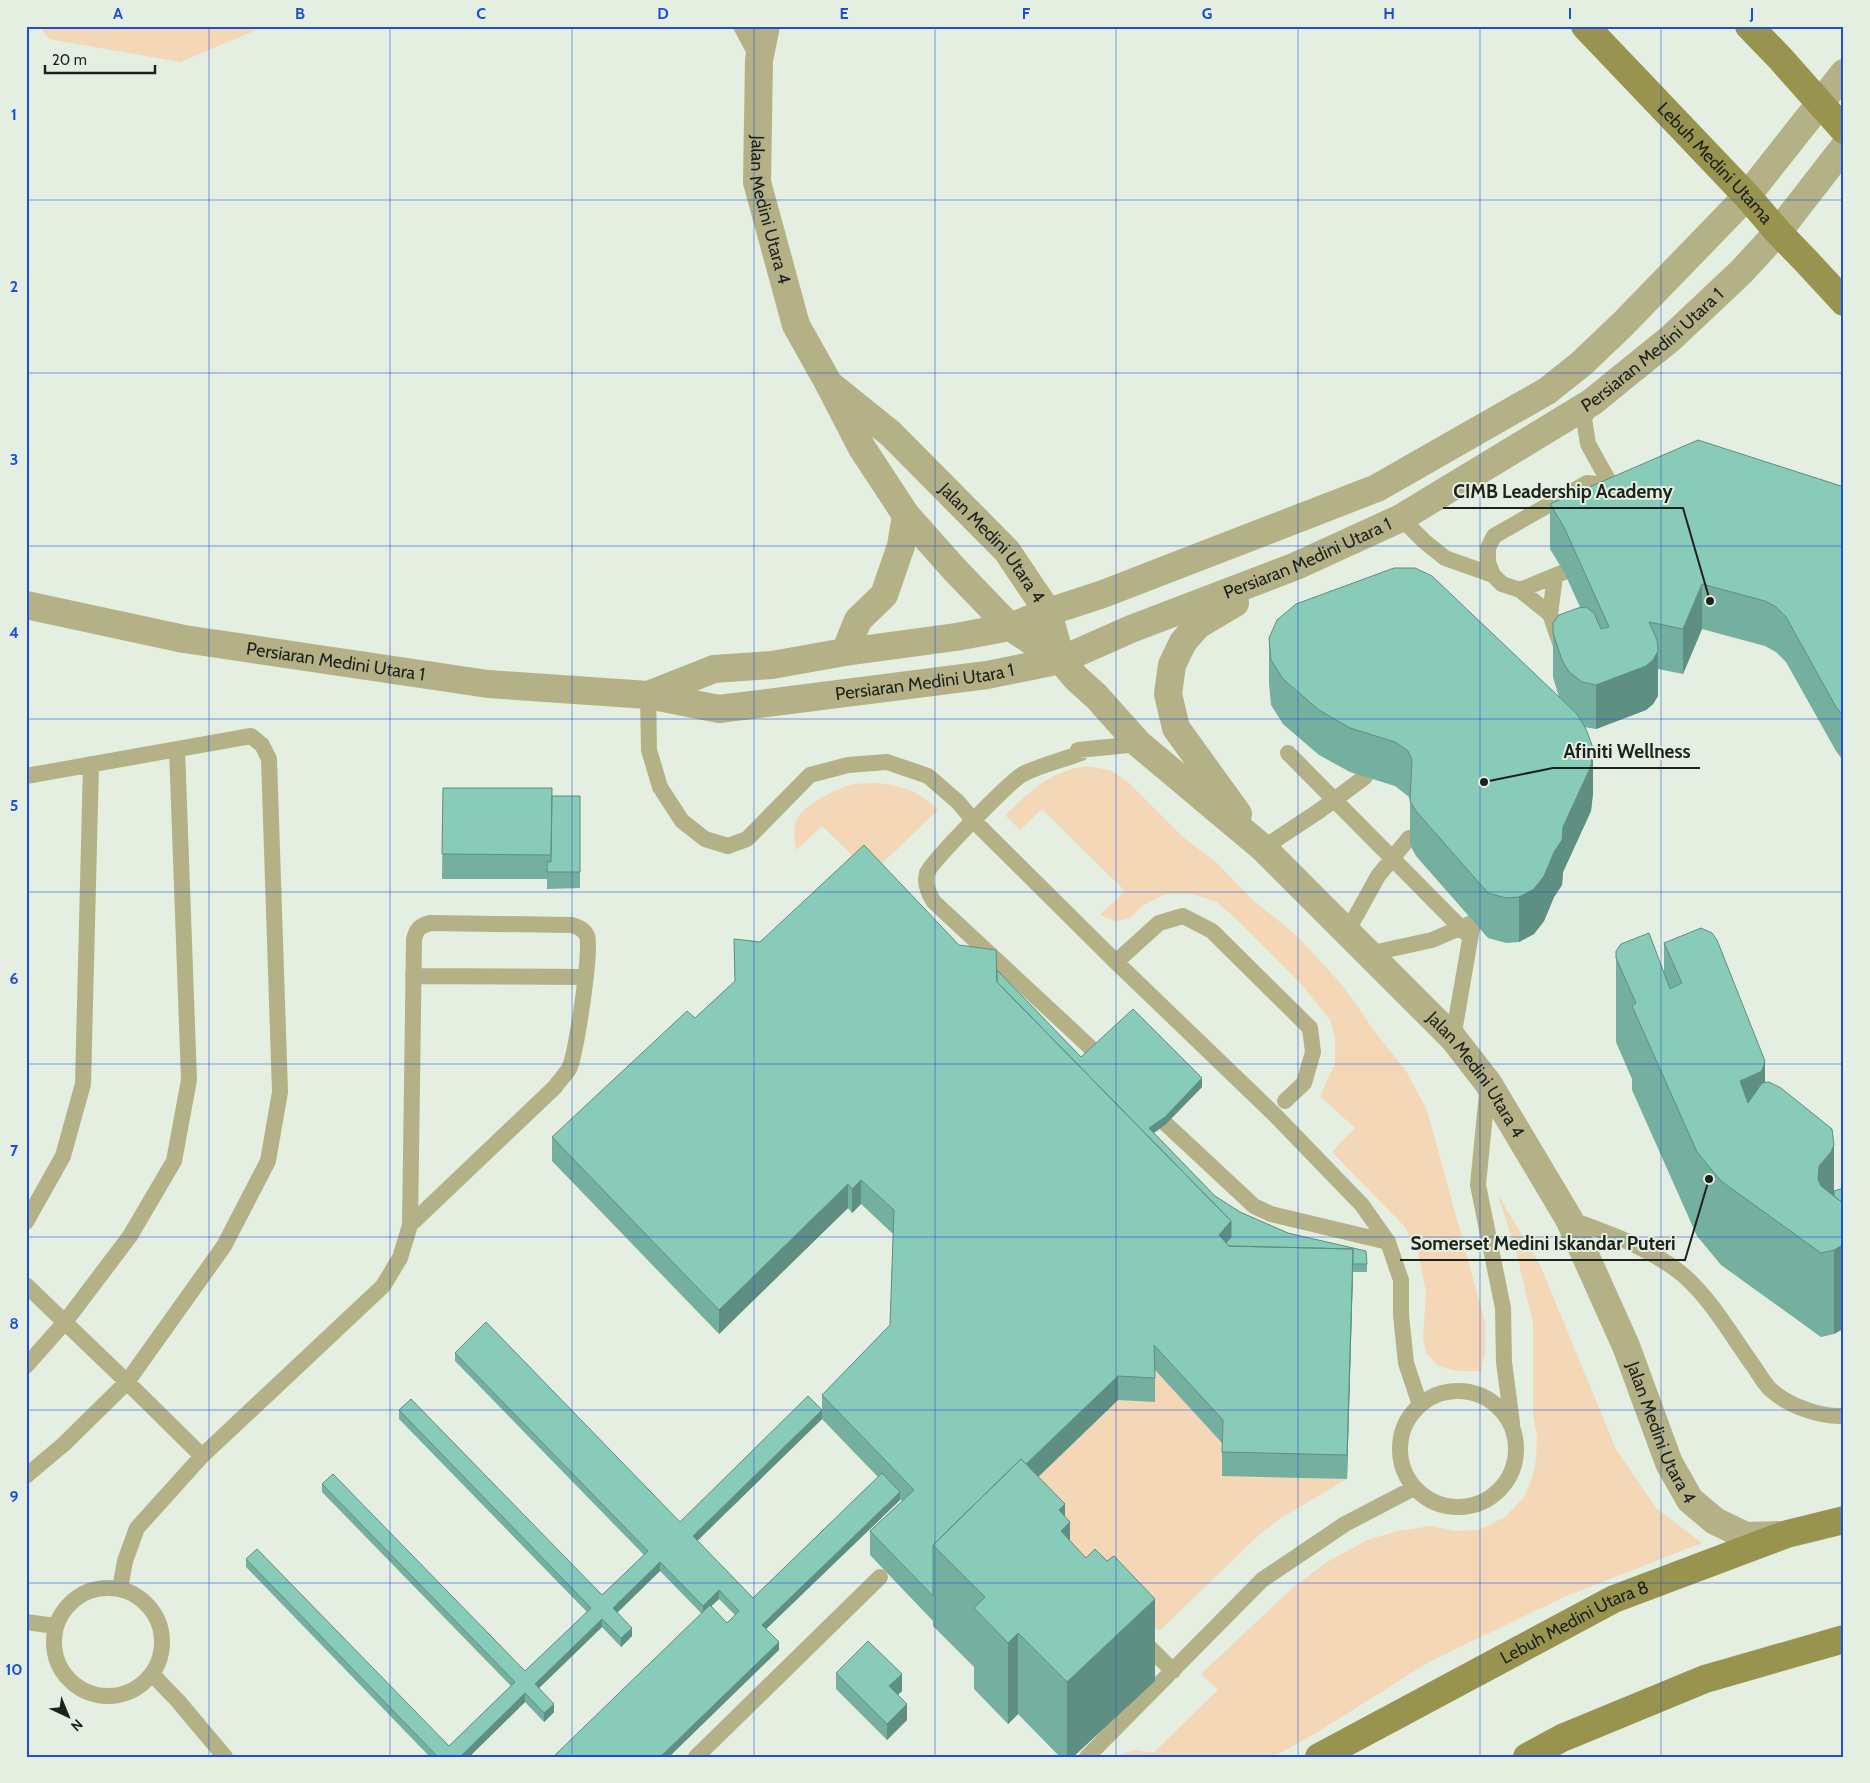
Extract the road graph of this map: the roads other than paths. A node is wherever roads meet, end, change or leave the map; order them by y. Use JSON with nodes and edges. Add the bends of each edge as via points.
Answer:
{"nodes":[{"id":1,"x":741,"y":26,"type":"edge"},
{"id":2,"x":766,"y":26,"type":"edge"},
{"id":3,"x":1585,"y":26,"type":"edge"},
{"id":4,"x":1749,"y":26,"type":"edge"},
{"id":5,"x":759,"y":60,"type":"junction"},
{"id":6,"x":1844,"y":73,"type":"edge"},
{"id":7,"x":1820,"y":103,"type":"junction"},
{"id":8,"x":1844,"y":130,"type":"edge"},
{"id":9,"x":1844,"y":147,"type":"edge"},
{"id":10,"x":1747,"y":196,"type":"junction"},
{"id":11,"x":1778,"y":232,"type":"junction"},
{"id":12,"x":1844,"y":302,"type":"edge"},
{"id":13,"x":829,"y":384,"type":"junction"},
{"id":14,"x":1592,"y":402,"type":"junction"},
{"id":15,"x":1613,"y":488,"type":"junction"},
{"id":16,"x":906,"y":515,"type":"junction"},
{"id":17,"x":1401,"y":518,"type":"junction"},
{"id":18,"x":1296,"y":566,"type":"junction"},
{"id":19,"x":1493,"y":574,"type":"junction"},
{"id":20,"x":1555,"y":576,"type":"junction"},
{"id":21,"x":1520,"y":590,"type":"junction"},
{"id":22,"x":26,"y":606,"type":"edge"},
{"id":23,"x":1048,"y":612,"type":"junction"},
{"id":24,"x":1550,"y":614,"type":"junction"},
{"id":25,"x":1010,"y":626,"type":"junction"},
{"id":26,"x":845,"y":652,"type":"junction"},
{"id":27,"x":1565,"y":657,"type":"edge"},
{"id":28,"x":1062,"y":660,"type":"junction"},
{"id":29,"x":648,"y":695,"type":"junction"},
{"id":30,"x":1139,"y":744,"type":"junction"},
{"id":31,"x":177,"y":749,"type":"junction"},
{"id":32,"x":1288,"y":753,"type":"dead end"},
{"id":33,"x":91,"y":764,"type":"junction"},
{"id":34,"x":26,"y":776,"type":"edge"},
{"id":35,"x":1365,"y":777,"type":"edge"},
{"id":36,"x":1334,"y":800,"type":"junction"},
{"id":37,"x":974,"y":820,"type":"junction"},
{"id":38,"x":1409,"y":838,"type":"edge"},
{"id":39,"x":1263,"y":848,"type":"junction"},
{"id":40,"x":1392,"y":858,"type":"junction"},
{"id":41,"x":1346,"y":932,"type":"junction"},
{"id":42,"x":1465,"y":933,"type":"junction"},
{"id":43,"x":1368,"y":954,"type":"junction"},
{"id":44,"x":1116,"y":962,"type":"junction"},
{"id":45,"x":414,"y":976,"type":"junction"},
{"id":46,"x":585,"y":977,"type":"junction"},
{"id":47,"x":1453,"y":1038,"type":"junction"},
{"id":48,"x":1115,"y":1072,"type":"edge"},
{"id":49,"x":1488,"y":1084,"type":"junction"},
{"id":50,"x":1140,"y":1099,"type":"edge"},
{"id":51,"x":1285,"y":1101,"type":"dead end"},
{"id":52,"x":1569,"y":1219,"type":"junction"},
{"id":53,"x":26,"y":1222,"type":"edge"},
{"id":54,"x":410,"y":1225,"type":"junction"},
{"id":55,"x":1388,"y":1242,"type":"junction"},
{"id":56,"x":26,"y":1285,"type":"edge"},
{"id":57,"x":65,"y":1322,"type":"junction"},
{"id":58,"x":26,"y":1366,"type":"edge"},
{"id":59,"x":127,"y":1382,"type":"junction"},
{"id":60,"x":1420,"y":1405,"type":"junction"},
{"id":61,"x":1844,"y":1416,"type":"edge"},
{"id":62,"x":1513,"y":1427,"type":"junction"},
{"id":63,"x":202,"y":1456,"type":"junction"},
{"id":64,"x":26,"y":1476,"type":"edge"},
{"id":65,"x":1414,"y":1488,"type":"junction"},
{"id":66,"x":1844,"y":1520,"type":"edge"},
{"id":67,"x":1787,"y":1534,"type":"junction"},
{"id":68,"x":880,"y":1577,"type":"dead end"},
{"id":69,"x":120,"y":1589,"type":"junction"},
{"id":70,"x":26,"y":1622,"type":"edge"},
{"id":71,"x":1127,"y":1624,"type":"edge"},
{"id":72,"x":56,"y":1626,"type":"junction"},
{"id":73,"x":1844,"y":1639,"type":"edge"},
{"id":74,"x":1174,"y":1671,"type":"junction"},
{"id":75,"x":152,"y":1674,"type":"junction"},
{"id":76,"x":225,"y":1757,"type":"edge"},
{"id":77,"x":696,"y":1757,"type":"edge"},
{"id":78,"x":1087,"y":1757,"type":"edge"},
{"id":79,"x":1319,"y":1757,"type":"edge"},
{"id":80,"x":1527,"y":1757,"type":"edge"}],
"edges":[{"from":1,"to":5,"type":"lane"},
{"from":2,"to":5,"type":"street","name":"Jalan Medini Utara 4"},
{"from":3,"to":10,"type":"street","name":"Lebuh Medini Utama"},
{"from":4,"to":7,"type":"street"},
{"from":5,"to":13,"type":"street","name":"Jalan Medini Utara 4","via":[[757,182],[796,325]]},
{"from":6,"to":7,"type":"street","name":"Persiaran Medini Utara 1"},
{"from":7,"to":8,"type":"street"},
{"from":7,"to":10,"type":"street","name":"Persiaran Medini Utara 1"},
{"from":9,"to":11,"type":"street","name":"Persiaran Medini Utara 1"},
{"from":10,"to":11,"type":"street","name":"Lebuh Medini Utama"},
{"from":10,"to":23,"type":"street","name":"Persiaran Medini Utara 1","via":[[1624,324],[1547,391],[1377,488],[1103,594]]},
{"from":11,"to":12,"type":"street","name":"Lebuh Medini Utama"},
{"from":11,"to":14,"type":"street","name":"Persiaran Medini Utara 1","via":[[1671,338]]},
{"from":13,"to":16,"type":"street","name":"Jalan Medini Utara 4","via":[[862,448]]},
{"from":13,"to":23,"type":"street","name":"Jalan Medini Utara 4","via":[[891,434],[1007,551]]},
{"from":14,"to":15,"type":"lane","via":[[1584,419],[1588,444]]},
{"from":14,"to":17,"type":"street","name":"Persiaran Medini Utara 1"},
{"from":15,"to":19,"type":"lane","via":[[1587,483],[1494,536],[1488,548],[1488,562]]},
{"from":15,"to":20,"type":"lane","via":[[1629,514],[1630,531],[1624,544]]},
{"from":16,"to":25,"type":"street","name":"Jalan Medini Utara 4"},
{"from":16,"to":26,"type":"street","via":[[901,546],[884,595],[858,620]]},
{"from":17,"to":18,"type":"street","name":"Persiaran Medini Utara 1"},
{"from":17,"to":19,"type":"lane","via":[[1445,558]]},
{"from":18,"to":28,"type":"street","name":"Persiaran Medini Utara 1","via":[[1131,629]]},
{"from":18,"to":39,"type":"street","via":[[1198,625],[1183,642],[1172,665],[1168,694],[1176,728]]},
{"from":19,"to":21,"type":"lane","via":[[1502,584]]},
{"from":20,"to":21,"type":"lane"},
{"from":20,"to":24,"type":"lane"},
{"from":21,"to":24,"type":"lane"},
{"from":22,"to":29,"type":"street","name":"Persiaran Medini Utara 1","via":[[184,639],[488,684]]},
{"from":23,"to":25,"type":"street","name":"Persiaran Medini Utara 1"},
{"from":23,"to":28,"type":"street","name":"Jalan Medini Utara 4"},
{"from":24,"to":27,"type":"lane"},
{"from":25,"to":26,"type":"street","name":"Persiaran Medini Utara 1"},
{"from":25,"to":28,"type":"street","name":"Jalan Medini Utara 4"},
{"from":26,"to":29,"type":"street","name":"Persiaran Medini Utara 1","via":[[772,665],[714,669]]},
{"from":28,"to":29,"type":"street","name":"Persiaran Medini Utara 1","via":[[987,675],[719,709]]},
{"from":28,"to":30,"type":"street","name":"Jalan Medini Utara 4"},
{"from":29,"to":37,"type":"lane","via":[[649,750],[660,787],[682,821],[705,839],[728,846],[747,839],[810,775],[848,765],[886,762],[928,776]]},
{"from":30,"to":37,"type":"lane","via":[[1078,750],[1082,753],[1022,774]]},
{"from":30,"to":39,"type":"street","name":"Jalan Medini Utara 4"},
{"from":31,"to":33,"type":"lane"},
{"from":31,"to":57,"type":"lane","via":[[190,1080],[174,1161],[130,1236]]},
{"from":31,"to":59,"type":"lane","via":[[251,736],[262,745],[269,759],[280,1092],[268,1161],[224,1246]]},
{"from":32,"to":36,"type":"lane"},
{"from":33,"to":34,"type":"lane"},
{"from":33,"to":53,"type":"lane","via":[[83,1084],[63,1156]]},
{"from":35,"to":36,"type":"lane"},
{"from":36,"to":39,"type":"lane"},
{"from":36,"to":40,"type":"lane"},
{"from":37,"to":44,"type":"lane"},
{"from":37,"to":48,"type":"lane","via":[[928,872],[928,893]]},
{"from":38,"to":40,"type":"lane"},
{"from":39,"to":41,"type":"street","name":"Jalan Medini Utara 4"},
{"from":40,"to":41,"type":"lane"},
{"from":40,"to":42,"type":"lane"},
{"from":41,"to":43,"type":"street","name":"Jalan Medini Utara 4"},
{"from":42,"to":43,"type":"lane"},
{"from":42,"to":47,"type":"lane"},
{"from":43,"to":47,"type":"street","name":"Jalan Medini Utara 4"},
{"from":44,"to":51,"type":"lane","via":[[1159,923],[1183,916],[1212,931],[1310,1028],[1313,1052],[1304,1083]]},
{"from":44,"to":55,"type":"lane","via":[[1274,1114],[1362,1206]]},
{"from":45,"to":46,"type":"lane"},
{"from":45,"to":46,"type":"lane","via":[[416,931],[430,923],[572,925],[586,934]]},
{"from":45,"to":54,"type":"lane"},
{"from":46,"to":54,"type":"lane","via":[[569,1069],[555,1087]]},
{"from":47,"to":49,"type":"street","name":"Jalan Medini Utara 4"},
{"from":49,"to":52,"type":"street","name":"Jalan Medini Utara 4"},
{"from":49,"to":62,"type":"lane","via":[[1478,1185],[1502,1308],[1504,1362]]},
{"from":50,"to":55,"type":"lane","via":[[1254,1206],[1271,1214]]},
{"from":52,"to":61,"type":"lane","via":[[1623,1238],[1681,1274],[1705,1296],[1770,1388],[1790,1404]]},
{"from":52,"to":67,"type":"street","name":"Jalan Medini Utara 4","via":[[1626,1346],[1669,1463],[1690,1500],[1715,1521],[1746,1536]]},
{"from":54,"to":63,"type":"lane","via":[[400,1258],[383,1286]]},
{"from":55,"to":60,"type":"lane","via":[[1401,1280],[1406,1363]]},
{"from":56,"to":57,"type":"lane"},
{"from":57,"to":58,"type":"lane"},
{"from":57,"to":59,"type":"lane"},
{"from":59,"to":63,"type":"lane"},
{"from":59,"to":64,"type":"lane"},
{"from":60,"to":62,"type":"lane","via":[[1435,1395],[1472,1392],[1489,1399],[1503,1411]]},
{"from":60,"to":65,"type":"lane","via":[[1408,1419],[1401,1436],[1399,1454],[1404,1473]]},
{"from":62,"to":65,"type":"lane","via":[[1517,1444],[1516,1463],[1508,1480],[1481,1504],[1445,1507],[1428,1500]]},
{"from":63,"to":69,"type":"lane","via":[[137,1528],[125,1561]]},
{"from":65,"to":74,"type":"lane","via":[[1346,1524],[1262,1580]]},
{"from":66,"to":67,"type":"street","name":"Lebuh Medini Utara 8"},
{"from":67,"to":79,"type":"street","name":"Lebuh Medini Utara 8","via":[[1614,1599]]},
{"from":68,"to":77,"type":"lane"},
{"from":69,"to":72,"type":"lane","via":[[88,1592],[74,1600]]},
{"from":69,"to":75,"type":"lane","via":[[146,1604],[155,1616],[162,1645]]},
{"from":70,"to":72,"type":"lane"},
{"from":71,"to":74,"type":"lane"},
{"from":72,"to":75,"type":"lane","via":[[55,1657],[61,1671],[84,1692],[114,1696],[141,1685]]},
{"from":73,"to":80,"type":"street","via":[[1705,1679],[1562,1738]]},
{"from":74,"to":78,"type":"lane","via":[[1123,1717]]},
{"from":75,"to":76,"type":"lane"}]}
